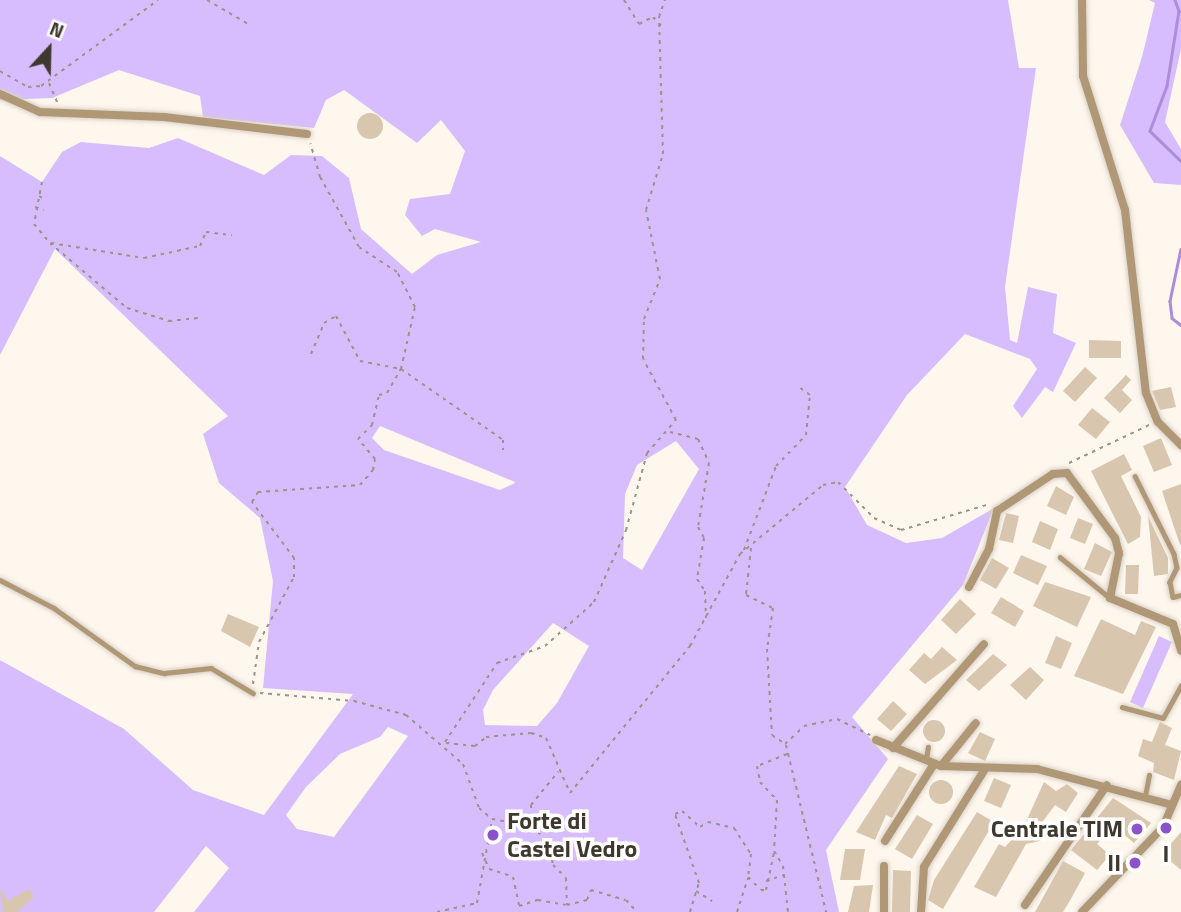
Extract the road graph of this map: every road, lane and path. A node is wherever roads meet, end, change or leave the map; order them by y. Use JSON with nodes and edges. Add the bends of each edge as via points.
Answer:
{"nodes":[{"id":1,"x":158,"y":0,"type":"edge"},
{"id":2,"x":207,"y":0,"type":"edge"},
{"id":3,"x":624,"y":0,"type":"edge"},
{"id":4,"x":665,"y":0,"type":"edge"},
{"id":5,"x":1082,"y":0,"type":"edge"},
{"id":6,"x":250,"y":25,"type":"dead end"},
{"id":7,"x":664,"y":30,"type":"junction"},
{"id":8,"x":0,"y":71,"type":"edge"},
{"id":9,"x":52,"y":80,"type":"junction"},
{"id":10,"x":0,"y":94,"type":"edge"},
{"id":11,"x":64,"y":113,"type":"junction"},
{"id":12,"x":307,"y":134,"type":"joint"},
{"id":13,"x":42,"y":182,"type":"dead end"},
{"id":14,"x":38,"y":196,"type":"junction"},
{"id":15,"x":46,"y":200,"type":"dead end"},
{"id":16,"x":34,"y":207,"type":"junction"},
{"id":17,"x":43,"y":210,"type":"dead end"},
{"id":18,"x":232,"y":234,"type":"dead end"},
{"id":19,"x":50,"y":243,"type":"junction"},
{"id":20,"x":198,"y":318,"type":"dead end"},
{"id":21,"x":311,"y":354,"type":"dead end"},
{"id":22,"x":401,"y":369,"type":"junction"},
{"id":23,"x":799,"y":387,"type":"dead end"},
{"id":24,"x":1158,"y":422,"type":"junction"},
{"id":25,"x":669,"y":432,"type":"junction"},
{"id":26,"x":1181,"y":445,"type":"edge"},
{"id":27,"x":503,"y":450,"type":"dead end"},
{"id":28,"x":1063,"y":466,"type":"dead end"},
{"id":29,"x":1135,"y":476,"type":"dead end"},
{"id":30,"x":998,"y":503,"type":"dead end"},
{"id":31,"x":750,"y":547,"type":"junction"},
{"id":32,"x":744,"y":551,"type":"junction"},
{"id":33,"x":1060,"y":557,"type":"dead end"},
{"id":34,"x":0,"y":580,"type":"edge"},
{"id":35,"x":970,"y":587,"type":"dead end"},
{"id":36,"x":1181,"y":596,"type":"edge"},
{"id":37,"x":1110,"y":598,"type":"junction"},
{"id":38,"x":705,"y":620,"type":"junction"},
{"id":39,"x":984,"y":645,"type":"dead end"},
{"id":40,"x":1181,"y":651,"type":"edge"},
{"id":41,"x":1181,"y":685,"type":"edge"},
{"id":42,"x":253,"y":694,"type":"junction"},
{"id":43,"x":1122,"y":707,"type":"dead end"},
{"id":44,"x":976,"y":723,"type":"dead end"},
{"id":45,"x":876,"y":740,"type":"joint"},
{"id":46,"x":445,"y":743,"type":"junction"},
{"id":47,"x":785,"y":744,"type":"junction"},
{"id":48,"x":928,"y":747,"type":"dead end"},
{"id":49,"x":894,"y":748,"type":"junction"},
{"id":50,"x":787,"y":754,"type":"junction"},
{"id":51,"x":934,"y":763,"type":"junction"},
{"id":52,"x":985,"y":769,"type":"junction"},
{"id":53,"x":559,"y":771,"type":"junction"},
{"id":54,"x":1149,"y":775,"type":"dead end"},
{"id":55,"x":1107,"y":785,"type":"junction"},
{"id":56,"x":1181,"y":785,"type":"edge"},
{"id":57,"x":1145,"y":796,"type":"junction"},
{"id":58,"x":1172,"y":804,"type":"junction"},
{"id":59,"x":492,"y":819,"type":"junction"},
{"id":60,"x":532,"y":826,"type":"junction"},
{"id":61,"x":885,"y":841,"type":"dead end"},
{"id":62,"x":775,"y":851,"type":"junction"},
{"id":63,"x":482,"y":853,"type":"junction"},
{"id":64,"x":884,"y":866,"type":"dead end"},
{"id":65,"x":783,"y":875,"type":"junction"},
{"id":66,"x":748,"y":877,"type":"junction"},
{"id":67,"x":765,"y":881,"type":"junction"},
{"id":68,"x":695,"y":890,"type":"junction"},
{"id":69,"x":712,"y":901,"type":"dead end"},
{"id":70,"x":567,"y":905,"type":"junction"},
{"id":71,"x":1025,"y":905,"type":"dead end"},
{"id":72,"x":437,"y":912,"type":"edge"},
{"id":73,"x":637,"y":912,"type":"edge"},
{"id":74,"x":690,"y":912,"type":"edge"},
{"id":75,"x":737,"y":912,"type":"edge"},
{"id":76,"x":788,"y":912,"type":"edge"},
{"id":77,"x":826,"y":912,"type":"edge"},
{"id":78,"x":884,"y":912,"type":"edge"},
{"id":79,"x":921,"y":912,"type":"edge"},
{"id":80,"x":1082,"y":912,"type":"edge"}],
"edges":[{"from":1,"to":9,"type":"path","via":[[123,20]]},
{"from":2,"to":6,"type":"path"},
{"from":3,"to":7,"type":"path","via":[[639,24],[653,18]]},
{"from":4,"to":7,"type":"path","via":[[659,17]]},
{"from":5,"to":24,"type":"street","via":[[1083,76],[1125,211],[1146,393]]},
{"from":7,"to":25,"type":"path","via":[[663,154],[646,210],[660,279],[643,319],[643,359],[675,411]]},
{"from":8,"to":9,"type":"path","via":[[28,87]]},
{"from":9,"to":11,"type":"path","via":[[46,87]]},
{"from":10,"to":11,"type":"street","via":[[20,108]]},
{"from":11,"to":12,"type":"street"},
{"from":12,"to":22,"type":"path","via":[[320,177],[359,247],[397,272],[415,307]]},
{"from":13,"to":14,"type":"path"},
{"from":14,"to":15,"type":"path"},
{"from":14,"to":16,"type":"path"},
{"from":16,"to":17,"type":"path"},
{"from":16,"to":19,"type":"path","via":[[34,224]]},
{"from":18,"to":19,"type":"path","via":[[206,232],[200,246],[144,258]]},
{"from":19,"to":20,"type":"path","via":[[127,308],[169,321]]},
{"from":21,"to":22,"type":"path","via":[[324,323],[336,316],[360,361]]},
{"from":22,"to":27,"type":"path","via":[[503,440]]},
{"from":22,"to":42,"type":"path","via":[[387,393],[379,395],[372,425],[358,439],[375,458],[360,485],[258,492],[252,502],[294,567],[290,591],[259,642]]},
{"from":23,"to":32,"type":"path","via":[[810,395],[806,435],[776,466]]},
{"from":24,"to":26,"type":"street"},
{"from":24,"to":28,"type":"path"},
{"from":25,"to":38,"type":"path","via":[[698,439],[709,463],[698,527],[704,538],[697,579],[705,591]]},
{"from":25,"to":46,"type":"path","via":[[647,453],[626,530],[594,602],[545,646],[497,663]]},
{"from":29,"to":36,"type":"lane","via":[[1174,554],[1177,568],[1170,582],[1173,597]]},
{"from":30,"to":31,"type":"path","via":[[901,530],[874,518],[838,482],[823,485]]},
{"from":31,"to":32,"type":"path"},
{"from":31,"to":47,"type":"path","via":[[746,595],[773,608],[767,649],[769,720],[772,735]]},
{"from":32,"to":38,"type":"path"},
{"from":33,"to":37,"type":"lane"},
{"from":34,"to":42,"type":"lane","via":[[54,608],[135,666],[164,673],[211,668]]},
{"from":35,"to":37,"type":"street","via":[[989,549],[997,511],[1053,474],[1067,473],[1115,538],[1119,553]]},
{"from":37,"to":40,"type":"street","via":[[1173,625]]},
{"from":38,"to":53,"type":"path","via":[[570,793]]},
{"from":39,"to":49,"type":"street"},
{"from":41,"to":43,"type":"lane","via":[[1163,718]]},
{"from":42,"to":46,"type":"path","via":[[392,708]]},
{"from":44,"to":51,"type":"street"},
{"from":45,"to":47,"type":"path","via":[[855,723],[819,719]]},
{"from":45,"to":49,"type":"street"},
{"from":46,"to":53,"type":"path","via":[[475,746],[486,737],[545,738]]},
{"from":46,"to":59,"type":"path","via":[[463,764],[479,808]]},
{"from":47,"to":50,"type":"path"},
{"from":48,"to":51,"type":"lane"},
{"from":49,"to":51,"type":"street"},
{"from":50,"to":62,"type":"path","via":[[757,766],[760,782],[777,800]]},
{"from":50,"to":77,"type":"path"},
{"from":51,"to":52,"type":"street"},
{"from":51,"to":61,"type":"street"},
{"from":52,"to":55,"type":"street","via":[[1037,769]]},
{"from":52,"to":79,"type":"street","via":[[924,867]]},
{"from":53,"to":60,"type":"path","via":[[531,805]]},
{"from":54,"to":57,"type":"lane"},
{"from":55,"to":57,"type":"street"},
{"from":55,"to":71,"type":"street"},
{"from":56,"to":58,"type":"street"},
{"from":57,"to":58,"type":"street"},
{"from":58,"to":80,"type":"street","via":[[1163,827]]},
{"from":59,"to":60,"type":"path"},
{"from":59,"to":63,"type":"path"},
{"from":60,"to":70,"type":"path","via":[[549,843],[553,865],[566,878]]},
{"from":62,"to":65,"type":"path"},
{"from":62,"to":67,"type":"path"},
{"from":63,"to":70,"type":"path","via":[[489,869],[513,877],[519,906],[538,900]]},
{"from":63,"to":72,"type":"path","via":[[477,903]]},
{"from":64,"to":78,"type":"street"},
{"from":65,"to":67,"type":"path"},
{"from":65,"to":76,"type":"path"},
{"from":66,"to":67,"type":"path","via":[[761,890]]},
{"from":66,"to":68,"type":"path","via":[[751,855],[734,828],[692,825],[682,811],[675,814],[699,883]]},
{"from":66,"to":75,"type":"path"},
{"from":68,"to":69,"type":"path"},
{"from":68,"to":74,"type":"path"},
{"from":70,"to":73,"type":"path","via":[[587,900],[592,890],[626,900]]}]}
